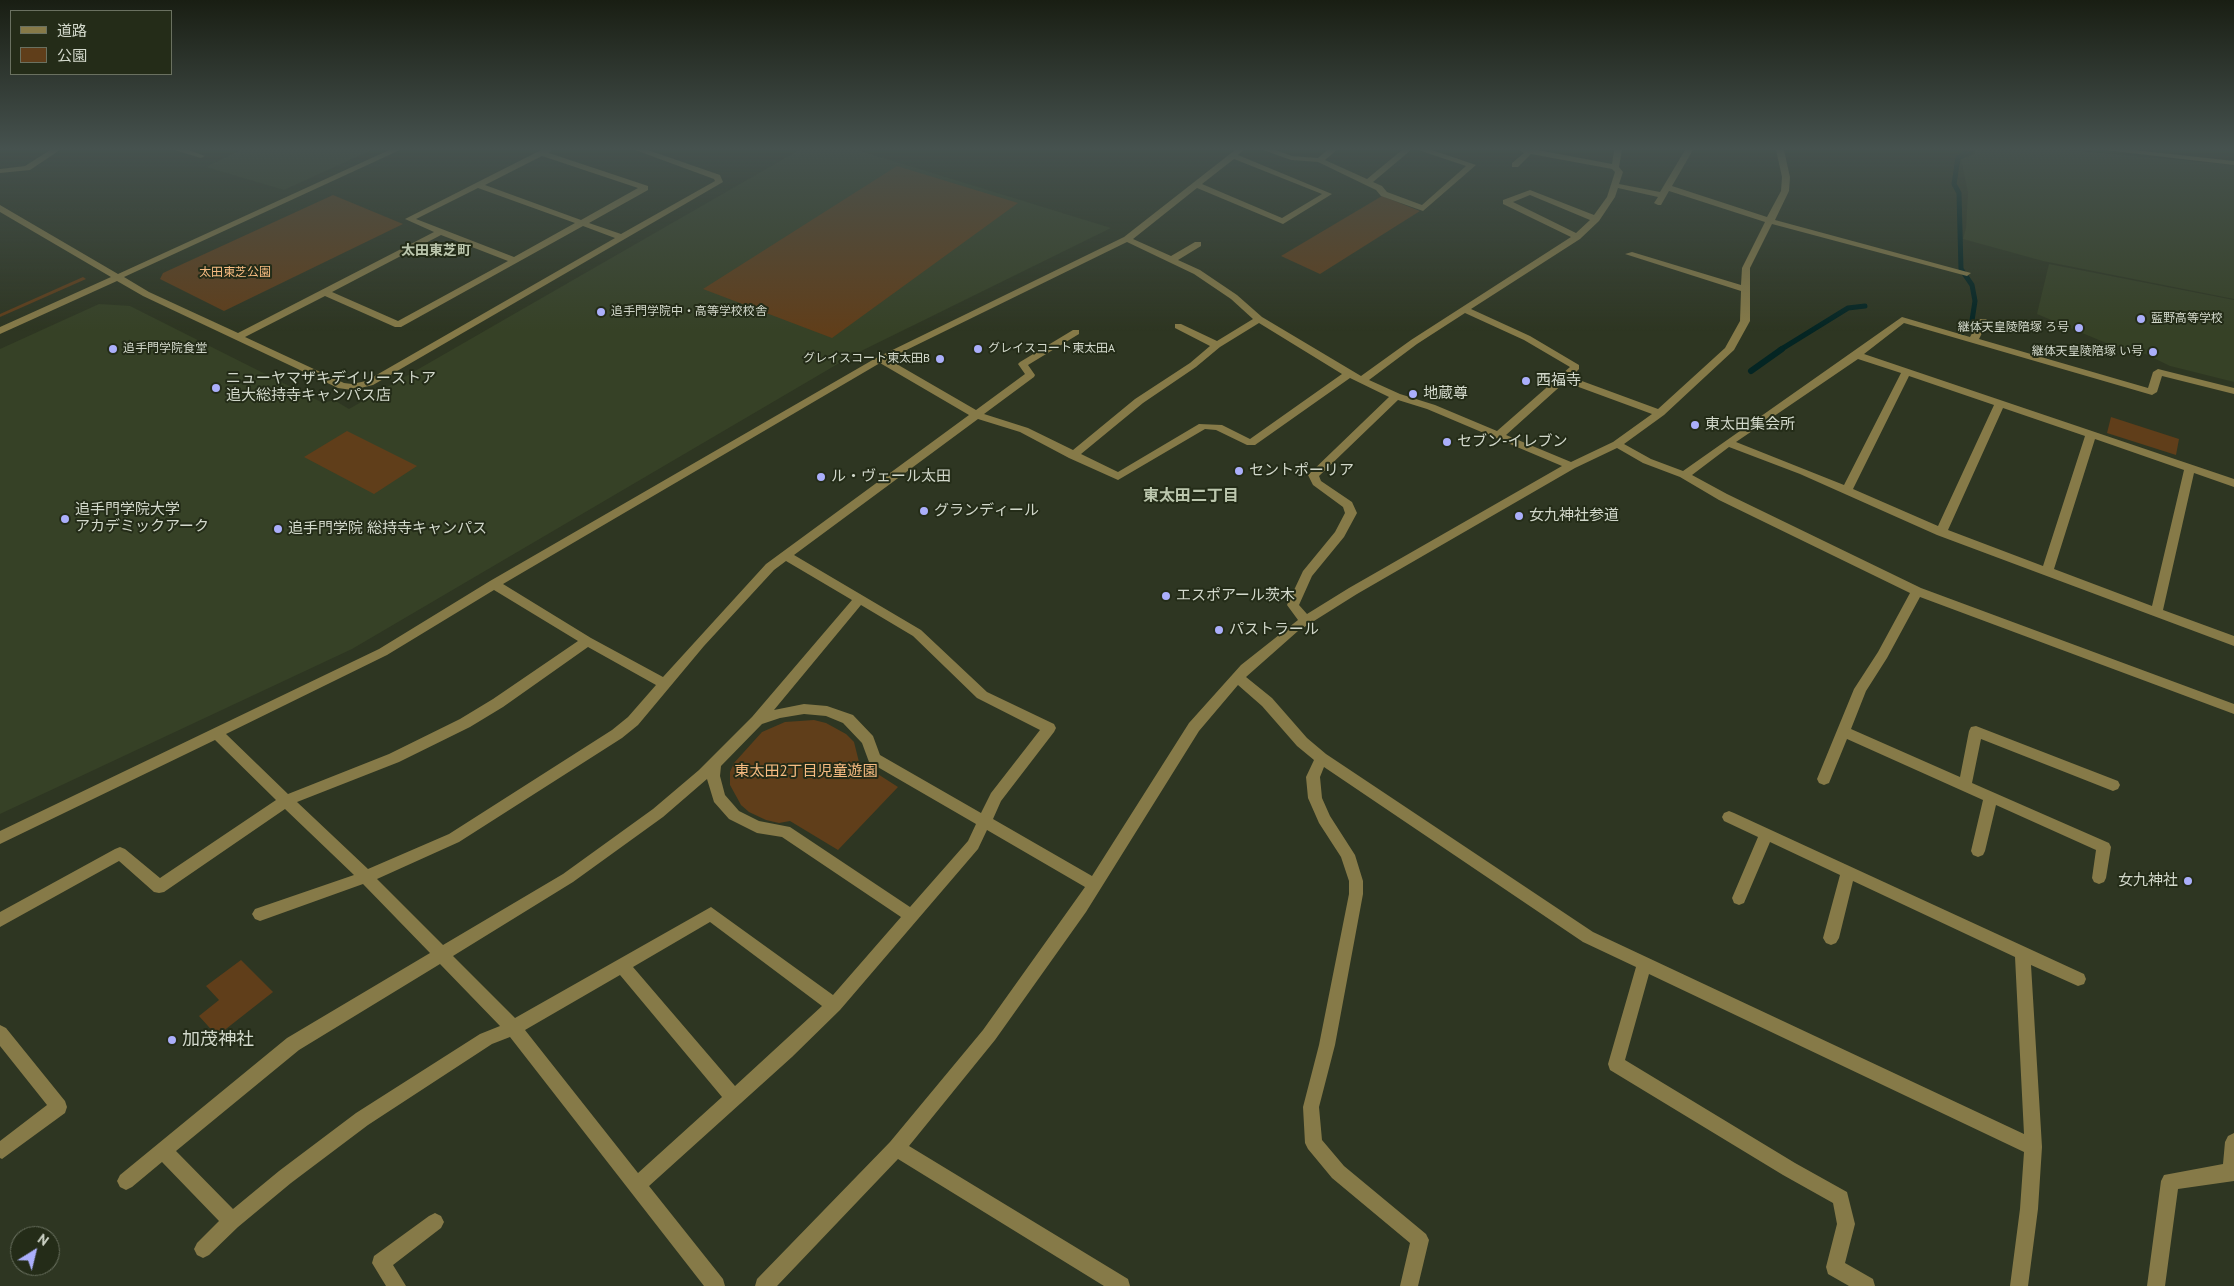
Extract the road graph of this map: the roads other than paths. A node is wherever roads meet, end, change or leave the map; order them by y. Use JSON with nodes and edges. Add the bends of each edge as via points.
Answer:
{"nodes":[{"id":1,"x":3,"y":210,"type":"edge"},
{"id":2,"x":265,"y":210,"type":"edge"},
{"id":3,"x":429,"y":210,"type":"edge"},
{"id":4,"x":545,"y":210,"type":"edge"},
{"id":5,"x":605,"y":210,"type":"edge"},
{"id":6,"x":672,"y":210,"type":"edge"},
{"id":7,"x":1163,"y":210,"type":"edge"},
{"id":8,"x":1257,"y":210,"type":"edge"},
{"id":9,"x":1301,"y":210,"type":"edge"},
{"id":10,"x":1522,"y":210,"type":"edge"},
{"id":11,"x":1574,"y":210,"type":"edge"},
{"id":12,"x":1602,"y":210,"type":"edge"},
{"id":13,"x":1724,"y":210,"type":"edge"},
{"id":14,"x":1776,"y":210,"type":"edge"},
{"id":15,"x":1596,"y":219,"type":"junction"},
{"id":16,"x":1770,"y":221,"type":"junction"},
{"id":17,"x":581,"y":223,"type":"junction"},
{"id":18,"x":441,"y":232,"type":"junction"},
{"id":19,"x":1577,"y":237,"type":"junction"},
{"id":20,"x":623,"y":238,"type":"junction"},
{"id":21,"x":1127,"y":239,"type":"junction"},
{"id":22,"x":1198,"y":244,"type":"dead end"},
{"id":23,"x":1629,"y":254,"type":"dead end"},
{"id":24,"x":1173,"y":259,"type":"junction"},
{"id":25,"x":514,"y":260,"type":"junction"},
{"id":26,"x":1964,"y":272,"type":"dead end"},
{"id":27,"x":117,"y":278,"type":"junction"},
{"id":28,"x":1747,"y":290,"type":"junction"},
{"id":29,"x":324,"y":292,"type":"junction"},
{"id":30,"x":1465,"y":310,"type":"junction"},
{"id":31,"x":1259,"y":319,"type":"junction"},
{"id":32,"x":1983,"y":321,"type":"dead end"},
{"id":33,"x":1178,"y":326,"type":"dead end"},
{"id":34,"x":0,"y":331,"type":"edge"},
{"id":35,"x":1076,"y":332,"type":"dead end"},
{"id":36,"x":238,"y":337,"type":"junction"},
{"id":37,"x":1973,"y":341,"type":"junction"},
{"id":38,"x":1217,"y":345,"type":"junction"},
{"id":39,"x":1857,"y":355,"type":"junction"},
{"id":40,"x":879,"y":360,"type":"junction"},
{"id":41,"x":1906,"y":373,"type":"junction"},
{"id":42,"x":1349,"y":374,"type":"junction"},
{"id":43,"x":1564,"y":378,"type":"junction"},
{"id":44,"x":1362,"y":380,"type":"junction"},
{"id":45,"x":2234,"y":391,"type":"edge"},
{"id":46,"x":1396,"y":396,"type":"junction"},
{"id":47,"x":2000,"y":404,"type":"junction"},
{"id":48,"x":1660,"y":413,"type":"junction"},
{"id":49,"x":977,"y":415,"type":"junction"},
{"id":50,"x":1499,"y":435,"type":"junction"},
{"id":51,"x":2091,"y":435,"type":"junction"},
{"id":52,"x":1728,"y":443,"type":"junction"},
{"id":53,"x":1617,"y":444,"type":"junction"},
{"id":54,"x":1074,"y":456,"type":"junction"},
{"id":55,"x":1571,"y":466,"type":"junction"},
{"id":56,"x":2190,"y":468,"type":"junction"},
{"id":57,"x":1684,"y":475,"type":"junction"},
{"id":58,"x":2234,"y":483,"type":"edge"},
{"id":59,"x":1846,"y":491,"type":"junction"},
{"id":60,"x":1941,"y":532,"type":"junction"},
{"id":61,"x":786,"y":554,"type":"junction"},
{"id":62,"x":2047,"y":572,"type":"junction"},
{"id":63,"x":494,"y":584,"type":"junction"},
{"id":64,"x":1918,"y":591,"type":"junction"},
{"id":65,"x":860,"y":599,"type":"junction"},
{"id":66,"x":2156,"y":613,"type":"junction"},
{"id":67,"x":1305,"y":621,"type":"junction"},
{"id":68,"x":587,"y":641,"type":"junction"},
{"id":69,"x":2234,"y":641,"type":"edge"},
{"id":70,"x":1237,"y":677,"type":"junction"},
{"id":71,"x":665,"y":684,"type":"junction"},
{"id":72,"x":2234,"y":709,"type":"edge"},
{"id":73,"x":757,"y":721,"type":"junction"},
{"id":74,"x":1844,"y":732,"type":"junction"},
{"id":75,"x":216,"y":733,"type":"junction"},
{"id":76,"x":1320,"y":758,"type":"junction"},
{"id":77,"x":714,"y":765,"type":"junction"},
{"id":78,"x":1824,"y":779,"type":"dead end"},
{"id":79,"x":1965,"y":785,"type":"junction"},
{"id":80,"x":2113,"y":785,"type":"dead end"},
{"id":81,"x":1991,"y":797,"type":"junction"},
{"id":82,"x":288,"y":800,"type":"junction"},
{"id":83,"x":1729,"y":817,"type":"dead end"},
{"id":84,"x":984,"y":821,"type":"junction"},
{"id":85,"x":1766,"y":834,"type":"junction"},
{"id":86,"x":0,"y":838,"type":"edge"},
{"id":87,"x":1978,"y":851,"type":"dead end"},
{"id":88,"x":1848,"y":872,"type":"junction"},
{"id":89,"x":366,"y":877,"type":"junction"},
{"id":90,"x":2099,"y":878,"type":"dead end"},
{"id":91,"x":1095,"y":885,"type":"junction"},
{"id":92,"x":1739,"y":898,"type":"dead end"},
{"id":93,"x":260,"y":914,"type":"dead end"},
{"id":94,"x":911,"y":916,"type":"junction"},
{"id":95,"x":0,"y":920,"type":"edge"},
{"id":96,"x":1831,"y":938,"type":"dead end"},
{"id":97,"x":442,"y":953,"type":"junction"},
{"id":98,"x":2022,"y":953,"type":"junction"},
{"id":99,"x":1644,"y":965,"type":"junction"},
{"id":100,"x":622,"y":966,"type":"junction"},
{"id":101,"x":2078,"y":979,"type":"dead end"},
{"id":102,"x":834,"y":1005,"type":"junction"},
{"id":103,"x":513,"y":1028,"type":"junction"},
{"id":104,"x":0,"y":1033,"type":"edge"},
{"id":105,"x":734,"y":1098,"type":"junction"},
{"id":106,"x":2234,"y":1142,"type":"edge"},
{"id":107,"x":2033,"y":1147,"type":"junction"},
{"id":108,"x":896,"y":1148,"type":"junction"},
{"id":109,"x":2,"y":1150,"type":"dead end"},
{"id":110,"x":163,"y":1151,"type":"junction"},
{"id":111,"x":2232,"y":1171,"type":"edge"},
{"id":112,"x":126,"y":1181,"type":"dead end"},
{"id":113,"x":636,"y":1186,"type":"junction"},
{"id":114,"x":232,"y":1220,"type":"junction"},
{"id":115,"x":435,"y":1222,"type":"dead end"},
{"id":116,"x":203,"y":1249,"type":"dead end"},
{"id":117,"x":397,"y":1286,"type":"edge"},
{"id":118,"x":716,"y":1286,"type":"edge"},
{"id":119,"x":764,"y":1286,"type":"edge"},
{"id":120,"x":1121,"y":1286,"type":"edge"},
{"id":121,"x":1409,"y":1286,"type":"edge"},
{"id":122,"x":1866,"y":1286,"type":"edge"},
{"id":123,"x":2020,"y":1286,"type":"edge"},
{"id":124,"x":2156,"y":1286,"type":"edge"}],
"edges":[{"from":1,"to":27,"type":"street"},
{"from":2,"to":27,"type":"street"},
{"from":3,"to":18,"type":"street","via":[[410,219]]},
{"from":4,"to":17,"type":"street"},
{"from":5,"to":17,"type":"street"},
{"from":6,"to":20,"type":"street"},
{"from":7,"to":21,"type":"street"},
{"from":8,"to":9,"type":"street","via":[[1283,221]]},
{"from":10,"to":19,"type":"street"},
{"from":11,"to":15,"type":"street"},
{"from":12,"to":15,"type":"street"},
{"from":13,"to":16,"type":"street"},
{"from":14,"to":16,"type":"street"},
{"from":15,"to":19,"type":"street"},
{"from":16,"to":26,"type":"street"},
{"from":16,"to":28,"type":"street","via":[[1746,268]]},
{"from":17,"to":20,"type":"street"},
{"from":17,"to":25,"type":"street"},
{"from":18,"to":25,"type":"street"},
{"from":18,"to":29,"type":"street"},
{"from":19,"to":30,"type":"street"},
{"from":20,"to":36,"type":"street","via":[[369,383],[358,386],[342,386]]},
{"from":21,"to":24,"type":"street"},
{"from":21,"to":40,"type":"street"},
{"from":22,"to":24,"type":"street"},
{"from":23,"to":28,"type":"street"},
{"from":24,"to":31,"type":"street","via":[[1227,292]]},
{"from":25,"to":29,"type":"street","via":[[398,325]]},
{"from":27,"to":34,"type":"street"},
{"from":27,"to":36,"type":"street"},
{"from":28,"to":48,"type":"street","via":[[1744,321],[1730,350]]},
{"from":29,"to":36,"type":"street"},
{"from":30,"to":43,"type":"street","via":[[1526,338],[1576,367]]},
{"from":30,"to":44,"type":"street"},
{"from":31,"to":38,"type":"street"},
{"from":31,"to":42,"type":"street"},
{"from":32,"to":37,"type":"street"},
{"from":33,"to":38,"type":"street"},
{"from":35,"to":49,"type":"street","via":[[1023,364],[1030,375]]},
{"from":37,"to":39,"type":"street","via":[[1902,320]]},
{"from":37,"to":45,"type":"street","via":[[2152,392],[2158,372]]},
{"from":38,"to":54,"type":"street","via":[[1139,401]]},
{"from":39,"to":41,"type":"street"},
{"from":39,"to":52,"type":"street"},
{"from":40,"to":49,"type":"street"},
{"from":40,"to":63,"type":"street"},
{"from":41,"to":47,"type":"street"},
{"from":41,"to":59,"type":"street"},
{"from":42,"to":44,"type":"street"},
{"from":42,"to":54,"type":"street","via":[[1251,443],[1218,427],[1203,426],[1118,477]]},
{"from":43,"to":48,"type":"street"},
{"from":43,"to":50,"type":"street"},
{"from":44,"to":46,"type":"street"},
{"from":46,"to":50,"type":"street"},
{"from":46,"to":67,"type":"street","via":[[1313,475],[1317,483],[1348,505],[1351,512],[1340,534],[1307,574],[1293,605]]},
{"from":47,"to":51,"type":"street"},
{"from":47,"to":60,"type":"street"},
{"from":48,"to":53,"type":"street"},
{"from":49,"to":54,"type":"street","via":[[1012,425]]},
{"from":49,"to":61,"type":"street"},
{"from":50,"to":55,"type":"street"},
{"from":51,"to":56,"type":"street"},
{"from":51,"to":62,"type":"street"},
{"from":52,"to":57,"type":"street"},
{"from":52,"to":59,"type":"street"},
{"from":53,"to":55,"type":"street"},
{"from":53,"to":57,"type":"street"},
{"from":55,"to":67,"type":"street"},
{"from":56,"to":58,"type":"street"},
{"from":56,"to":66,"type":"street"},
{"from":57,"to":64,"type":"street","via":[[1723,498]]},
{"from":59,"to":60,"type":"street"},
{"from":60,"to":62,"type":"street"},
{"from":61,"to":65,"type":"street"},
{"from":61,"to":71,"type":"street"},
{"from":62,"to":66,"type":"street"},
{"from":63,"to":68,"type":"street"},
{"from":63,"to":75,"type":"street","via":[[383,652]]},
{"from":64,"to":72,"type":"street"},
{"from":64,"to":74,"type":"street","via":[[1884,655],[1860,689]]},
{"from":65,"to":73,"type":"street"},
{"from":65,"to":84,"type":"street","via":[[917,633],[982,695],[1049,728],[996,797]]},
{"from":66,"to":69,"type":"street"},
{"from":67,"to":70,"type":"street"},
{"from":68,"to":71,"type":"street"},
{"from":68,"to":82,"type":"street","via":[[465,723],[394,758]]},
{"from":70,"to":76,"type":"street","via":[[1267,702]]},
{"from":70,"to":91,"type":"street","via":[[1189,734]]},
{"from":71,"to":89,"type":"street","via":[[633,721],[576,761],[454,838]]},
{"from":73,"to":77,"type":"street"},
{"from":73,"to":84,"type":"street","via":[[792,710],[838,714],[863,732],[874,758]]},
{"from":74,"to":78,"type":"street"},
{"from":74,"to":79,"type":"street"},
{"from":75,"to":82,"type":"street"},
{"from":75,"to":86,"type":"street"},
{"from":76,"to":99,"type":"street","via":[[1588,937]]},
{"from":76,"to":121,"type":"street","via":[[1313,777],[1315,798],[1324,819],[1348,855],[1355,874],[1356,894],[1327,1045],[1311,1107],[1314,1143],[1338,1172],[1420,1240]]},
{"from":77,"to":94,"type":"street","via":[[714,782],[719,798],[734,815],[757,827],[785,832]]},
{"from":77,"to":97,"type":"street","via":[[606,853]]},
{"from":79,"to":80,"type":"street","via":[[1976,731]]},
{"from":79,"to":81,"type":"street"},
{"from":81,"to":87,"type":"street"},
{"from":81,"to":90,"type":"street","via":[[2104,847]]},
{"from":82,"to":89,"type":"street"},
{"from":82,"to":95,"type":"street","via":[[159,887],[120,853]]},
{"from":83,"to":85,"type":"street"},
{"from":84,"to":91,"type":"street"},
{"from":84,"to":94,"type":"street","via":[[973,845]]},
{"from":85,"to":88,"type":"street"},
{"from":85,"to":92,"type":"street"},
{"from":88,"to":96,"type":"street"},
{"from":88,"to":98,"type":"street"},
{"from":89,"to":93,"type":"street"},
{"from":89,"to":97,"type":"street"},
{"from":91,"to":108,"type":"street","via":[[1048,956],[989,1035]]},
{"from":94,"to":102,"type":"street"},
{"from":97,"to":103,"type":"street"},
{"from":97,"to":110,"type":"street","via":[[293,1044]]},
{"from":98,"to":101,"type":"street"},
{"from":98,"to":107,"type":"street"},
{"from":99,"to":107,"type":"street"},
{"from":99,"to":122,"type":"street","via":[[1616,1064],[1841,1198],[1846,1224],[1835,1267]]},
{"from":100,"to":102,"type":"street","via":[[711,914]]},
{"from":100,"to":103,"type":"street"},
{"from":100,"to":105,"type":"street"},
{"from":102,"to":105,"type":"street"},
{"from":103,"to":113,"type":"street"},
{"from":103,"to":114,"type":"street","via":[[486,1039],[362,1119]]},
{"from":104,"to":109,"type":"street","via":[[60,1107]]},
{"from":105,"to":113,"type":"street"},
{"from":106,"to":111,"type":"street"},
{"from":107,"to":123,"type":"street"},
{"from":108,"to":119,"type":"street"},
{"from":108,"to":120,"type":"street"},
{"from":110,"to":112,"type":"street"},
{"from":110,"to":114,"type":"street"},
{"from":111,"to":124,"type":"street","via":[[2170,1181]]},
{"from":113,"to":118,"type":"street"},
{"from":114,"to":116,"type":"street"},
{"from":115,"to":117,"type":"street","via":[[381,1263]]}]}
